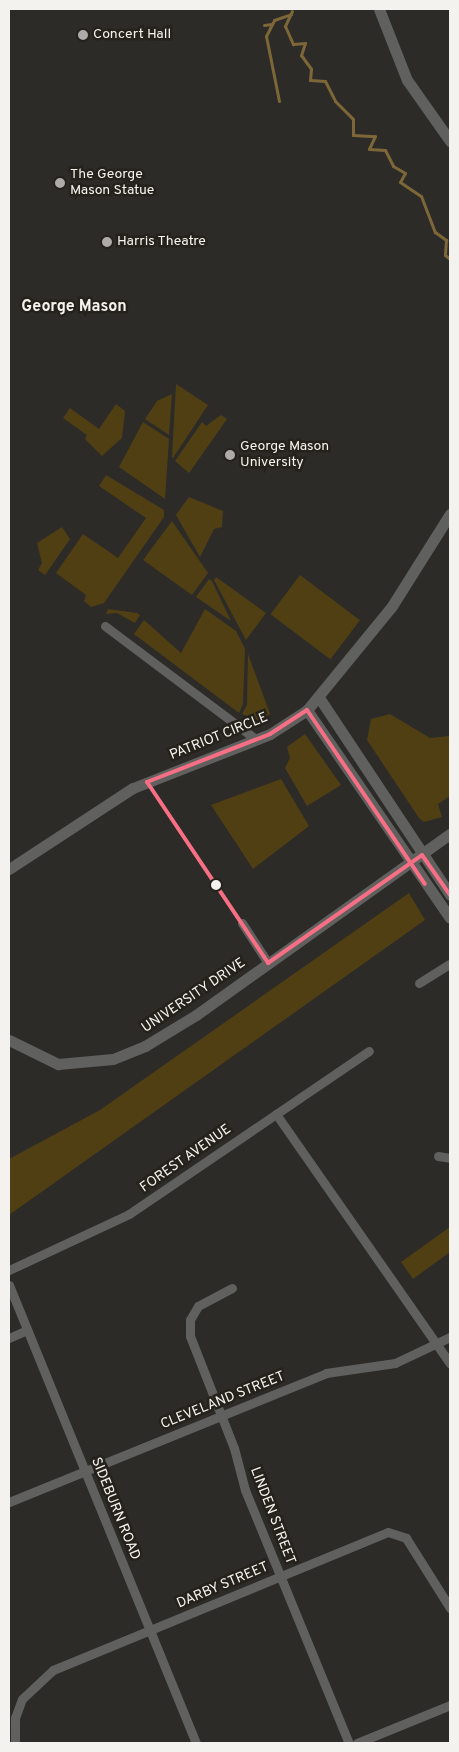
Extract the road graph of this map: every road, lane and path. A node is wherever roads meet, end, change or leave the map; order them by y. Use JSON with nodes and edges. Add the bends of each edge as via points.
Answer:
{"nodes":[{"id":1,"x":379,"y":9,"type":"edge"},
{"id":2,"x":450,"y":141,"type":"edge"},
{"id":3,"x":450,"y":514,"type":"edge"},
{"id":4,"x":105,"y":626,"type":"dead end"},
{"id":5,"x":320,"y":699,"type":"junction"},
{"id":6,"x":307,"y":710,"type":"junction"},
{"id":7,"x":258,"y":740,"type":"junction"},
{"id":8,"x":450,"y":834,"type":"edge"},
{"id":9,"x":422,"y":855,"type":"junction"},
{"id":10,"x":411,"y":863,"type":"junction"},
{"id":11,"x":9,"y":869,"type":"edge"},
{"id":12,"x":450,"y":895,"type":"edge"},
{"id":13,"x":450,"y":918,"type":"edge"},
{"id":14,"x":242,"y":923,"type":"dead end"},
{"id":15,"x":268,"y":963,"type":"junction"},
{"id":16,"x":450,"y":964,"type":"edge"},
{"id":17,"x":419,"y":983,"type":"dead end"},
{"id":18,"x":9,"y":1040,"type":"edge"},
{"id":19,"x":368,"y":1051,"type":"dead end"},
{"id":20,"x":276,"y":1114,"type":"junction"},
{"id":21,"x":438,"y":1156,"type":"dead end"},
{"id":22,"x":450,"y":1158,"type":"edge"},
{"id":23,"x":9,"y":1270,"type":"edge"},
{"id":24,"x":9,"y":1285,"type":"edge"},
{"id":25,"x":232,"y":1288,"type":"dead end"},
{"id":26,"x":27,"y":1330,"type":"junction"},
{"id":27,"x":450,"y":1337,"type":"edge"},
{"id":28,"x":9,"y":1338,"type":"edge"},
{"id":29,"x":437,"y":1344,"type":"junction"},
{"id":30,"x":450,"y":1363,"type":"edge"},
{"id":31,"x":222,"y":1415,"type":"junction"},
{"id":32,"x":85,"y":1471,"type":"junction"},
{"id":33,"x":9,"y":1502,"type":"edge"},
{"id":34,"x":281,"y":1577,"type":"junction"},
{"id":35,"x":450,"y":1608,"type":"edge"},
{"id":36,"x":150,"y":1631,"type":"junction"},
{"id":37,"x":450,"y":1705,"type":"edge"},
{"id":38,"x":15,"y":1743,"type":"edge"},
{"id":39,"x":196,"y":1743,"type":"edge"},
{"id":40,"x":349,"y":1743,"type":"edge"},
{"id":41,"x":357,"y":1743,"type":"edge"}],
"edges":[{"from":1,"to":2,"type":"street","via":[[411,87]]},
{"from":3,"to":5,"type":"street","name":"PATRIOT CIRCLE","via":[[392,606]]},
{"from":4,"to":7,"type":"street"},
{"from":5,"to":6,"type":"street","name":"PATRIOT CIRCLE"},
{"from":5,"to":9,"type":"street"},
{"from":6,"to":7,"type":"street","name":"PATRIOT CIRCLE"},
{"from":6,"to":10,"type":"street"},
{"from":7,"to":11,"type":"street","name":"PATRIOT CIRCLE","via":[[133,788]]},
{"from":8,"to":9,"type":"street","name":"UNIVERSITY DRIVE"},
{"from":9,"to":10,"type":"street","name":"UNIVERSITY DRIVE"},
{"from":9,"to":12,"type":"street"},
{"from":10,"to":13,"type":"street"},
{"from":10,"to":15,"type":"street","name":"UNIVERSITY DRIVE"},
{"from":14,"to":15,"type":"street"},
{"from":15,"to":18,"type":"street","name":"UNIVERSITY DRIVE","via":[[196,1015],[134,1051],[113,1059],[58,1064]]},
{"from":16,"to":17,"type":"street"},
{"from":19,"to":20,"type":"street","name":"FOREST AVENUE"},
{"from":20,"to":23,"type":"street","name":"FOREST AVENUE","via":[[129,1214]]},
{"from":20,"to":29,"type":"street"},
{"from":21,"to":22,"type":"street"},
{"from":24,"to":26,"type":"street","name":"SIDEBURN ROAD"},
{"from":25,"to":31,"type":"street","name":"LINDEN STREET","via":[[198,1306],[188,1328]]},
{"from":26,"to":28,"type":"street"},
{"from":26,"to":32,"type":"street","name":"SIDEBURN ROAD"},
{"from":27,"to":29,"type":"street","name":"CLEVELAND STREET"},
{"from":29,"to":30,"type":"street"},
{"from":29,"to":31,"type":"street","name":"CLEVELAND STREET","via":[[395,1363],[326,1373]]},
{"from":31,"to":32,"type":"street","name":"CLEVELAND STREET"},
{"from":31,"to":34,"type":"street","name":"LINDEN STREET","via":[[245,1490]]},
{"from":32,"to":33,"type":"street","name":"CLEVELAND STREET"},
{"from":32,"to":36,"type":"street","name":"SIDEBURN ROAD"},
{"from":34,"to":35,"type":"street","name":"DARBY STREET","via":[[396,1531],[406,1538]]},
{"from":34,"to":36,"type":"street","name":"DARBY STREET"},
{"from":34,"to":40,"type":"street","name":"LINDEN STREET"},
{"from":36,"to":38,"type":"street","name":"DARBY STREET","via":[[43,1676],[18,1708]]},
{"from":36,"to":39,"type":"street","name":"SIDEBURN ROAD"},
{"from":37,"to":41,"type":"street"}]}
